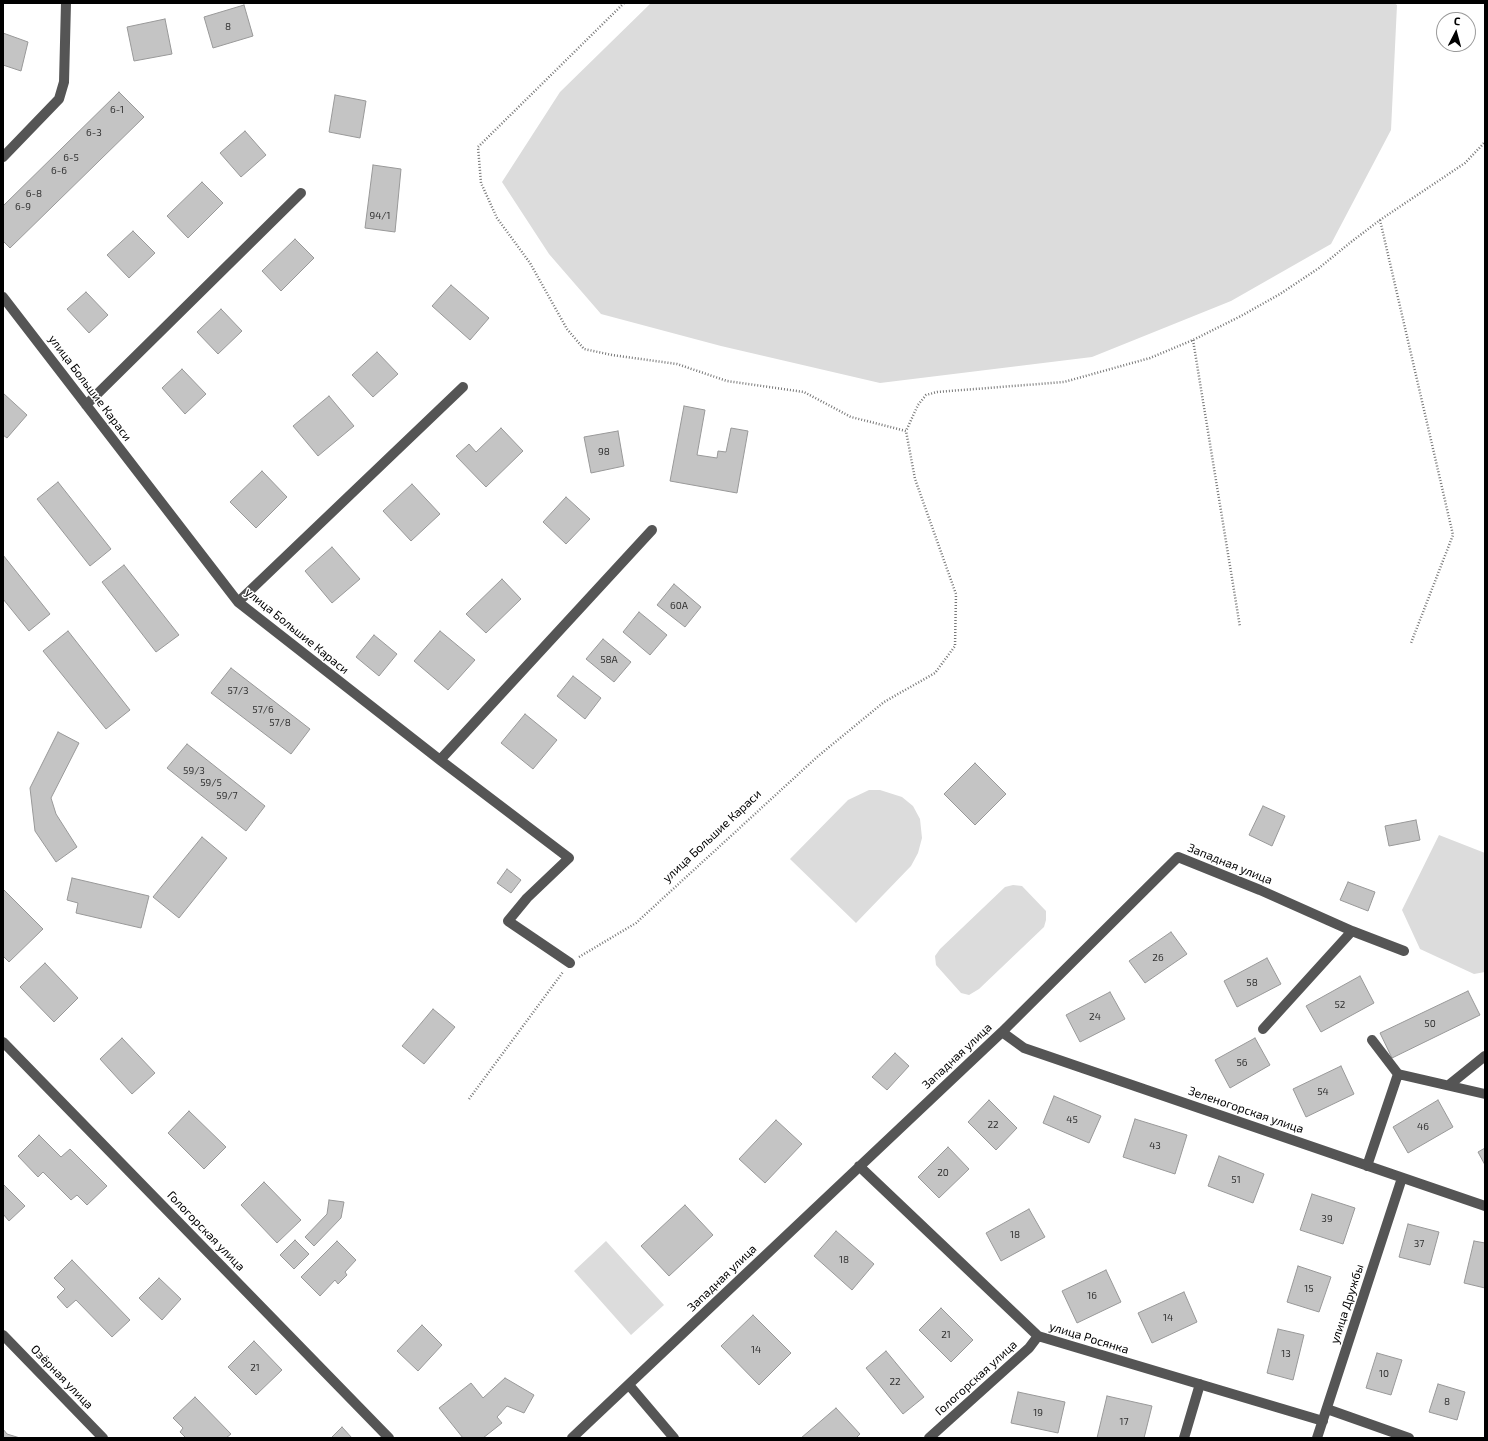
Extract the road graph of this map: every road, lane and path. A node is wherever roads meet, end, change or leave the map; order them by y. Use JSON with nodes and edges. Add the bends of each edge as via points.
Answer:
{"nodes":[{"id":1,"x":66,"y":3,"type":"edge"},
{"id":2,"x":624,"y":3,"type":"edge"},
{"id":3,"x":1485,"y":142,"type":"edge"},
{"id":4,"x":3,"y":157,"type":"edge"},
{"id":5,"x":301,"y":193,"type":"dead end"},
{"id":6,"x":1380,"y":220,"type":"junction"},
{"id":7,"x":3,"y":297,"type":"edge"},
{"id":8,"x":1193,"y":340,"type":"junction"},
{"id":9,"x":463,"y":387,"type":"dead end"},
{"id":10,"x":86,"y":405,"type":"junction"},
{"id":11,"x":906,"y":431,"type":"junction"},
{"id":12,"x":652,"y":530,"type":"dead end"},
{"id":13,"x":238,"y":602,"type":"junction"},
{"id":14,"x":1240,"y":627,"type":"dead end"},
{"id":15,"x":1411,"y":643,"type":"dead end"},
{"id":16,"x":440,"y":760,"type":"junction"},
{"id":17,"x":1352,"y":932,"type":"junction"},
{"id":18,"x":1404,"y":951,"type":"dead end"},
{"id":19,"x":570,"y":963,"type":"junction"},
{"id":20,"x":1263,"y":1029,"type":"dead end"},
{"id":21,"x":1002,"y":1032,"type":"junction"},
{"id":22,"x":1372,"y":1040,"type":"dead end"},
{"id":23,"x":3,"y":1042,"type":"edge"},
{"id":24,"x":1485,"y":1056,"type":"edge"},
{"id":25,"x":1398,"y":1074,"type":"junction"},
{"id":26,"x":1449,"y":1085,"type":"junction"},
{"id":27,"x":1485,"y":1094,"type":"edge"},
{"id":28,"x":469,"y":1099,"type":"dead end"},
{"id":29,"x":860,"y":1166,"type":"junction"},
{"id":30,"x":1367,"y":1166,"type":"junction"},
{"id":31,"x":1402,"y":1178,"type":"junction"},
{"id":32,"x":1485,"y":1206,"type":"edge"},
{"id":33,"x":3,"y":1335,"type":"edge"},
{"id":34,"x":1038,"y":1336,"type":"junction"},
{"id":35,"x":1200,"y":1384,"type":"junction"},
{"id":36,"x":629,"y":1385,"type":"junction"},
{"id":37,"x":1327,"y":1408,"type":"junction"},
{"id":38,"x":1323,"y":1421,"type":"junction"},
{"id":39,"x":103,"y":1438,"type":"edge"},
{"id":40,"x":389,"y":1438,"type":"edge"},
{"id":41,"x":572,"y":1438,"type":"edge"},
{"id":42,"x":674,"y":1438,"type":"edge"},
{"id":43,"x":929,"y":1438,"type":"edge"},
{"id":44,"x":1184,"y":1438,"type":"edge"},
{"id":45,"x":1317,"y":1438,"type":"edge"},
{"id":46,"x":1409,"y":1438,"type":"edge"}],
"edges":[{"from":1,"to":4,"type":"street","via":[[64,82],[59,99]]},
{"from":2,"to":11,"type":"path","via":[[478,147],[481,183],[497,218],[530,263],[567,329],[584,349],[677,364],[727,381],[804,392],[851,417]]},
{"from":3,"to":6,"type":"path","via":[[1465,163]]},
{"from":5,"to":10,"type":"street"},
{"from":6,"to":8,"type":"path","via":[[1319,268],[1280,294]]},
{"from":6,"to":15,"type":"path","via":[[1453,535]]},
{"from":7,"to":10,"type":"street","name":"улица Большие Караси"},
{"from":8,"to":11,"type":"path","via":[[1150,358],[1064,382],[926,395],[918,405]]},
{"from":8,"to":14,"type":"path"},
{"from":9,"to":13,"type":"street"},
{"from":10,"to":13,"type":"street","name":"улица Большие Караси"},
{"from":11,"to":19,"type":"path","name":"улица Большие Караси","via":[[915,479],[956,594],[955,646],[935,673],[884,702],[817,757],[636,923]]},
{"from":12,"to":16,"type":"street"},
{"from":13,"to":16,"type":"street","name":"улица Большие Караси"},
{"from":16,"to":19,"type":"street","name":"улица Большие Караси","via":[[569,858],[508,921]]},
{"from":17,"to":18,"type":"street","name":"Западная улица"},
{"from":17,"to":20,"type":"street"},
{"from":17,"to":21,"type":"street","name":"Западная улица","via":[[1260,890],[1178,857]]},
{"from":19,"to":28,"type":"path","name":"улица Большие Караси"},
{"from":21,"to":29,"type":"street","name":"Западная улица"},
{"from":21,"to":30,"type":"street","name":"Зеленогорская улица","via":[[1024,1048]]},
{"from":22,"to":25,"type":"street"},
{"from":23,"to":40,"type":"street","name":"Гологорская улица"},
{"from":24,"to":26,"type":"street"},
{"from":25,"to":26,"type":"street"},
{"from":25,"to":30,"type":"street"},
{"from":26,"to":27,"type":"street"},
{"from":29,"to":34,"type":"street","name":"улица Росянка"},
{"from":29,"to":36,"type":"street","name":"Западная улица"},
{"from":30,"to":31,"type":"street","name":"Зеленогорская улица"},
{"from":31,"to":32,"type":"street","name":"Зеленогорская улица"},
{"from":31,"to":37,"type":"street","name":"улица Дружбы"},
{"from":33,"to":39,"type":"street","name":"Озёрная улица"},
{"from":34,"to":35,"type":"street","name":"улица Росянка"},
{"from":34,"to":43,"type":"street","name":"Гологорская улица"},
{"from":35,"to":38,"type":"street","name":"улица Росянка"},
{"from":35,"to":44,"type":"street"},
{"from":36,"to":41,"type":"street","name":"Западная улица"},
{"from":36,"to":42,"type":"street"},
{"from":37,"to":38,"type":"street","name":"улица Дружбы"},
{"from":37,"to":46,"type":"street"},
{"from":38,"to":45,"type":"street","name":"улица Дружбы"}]}
